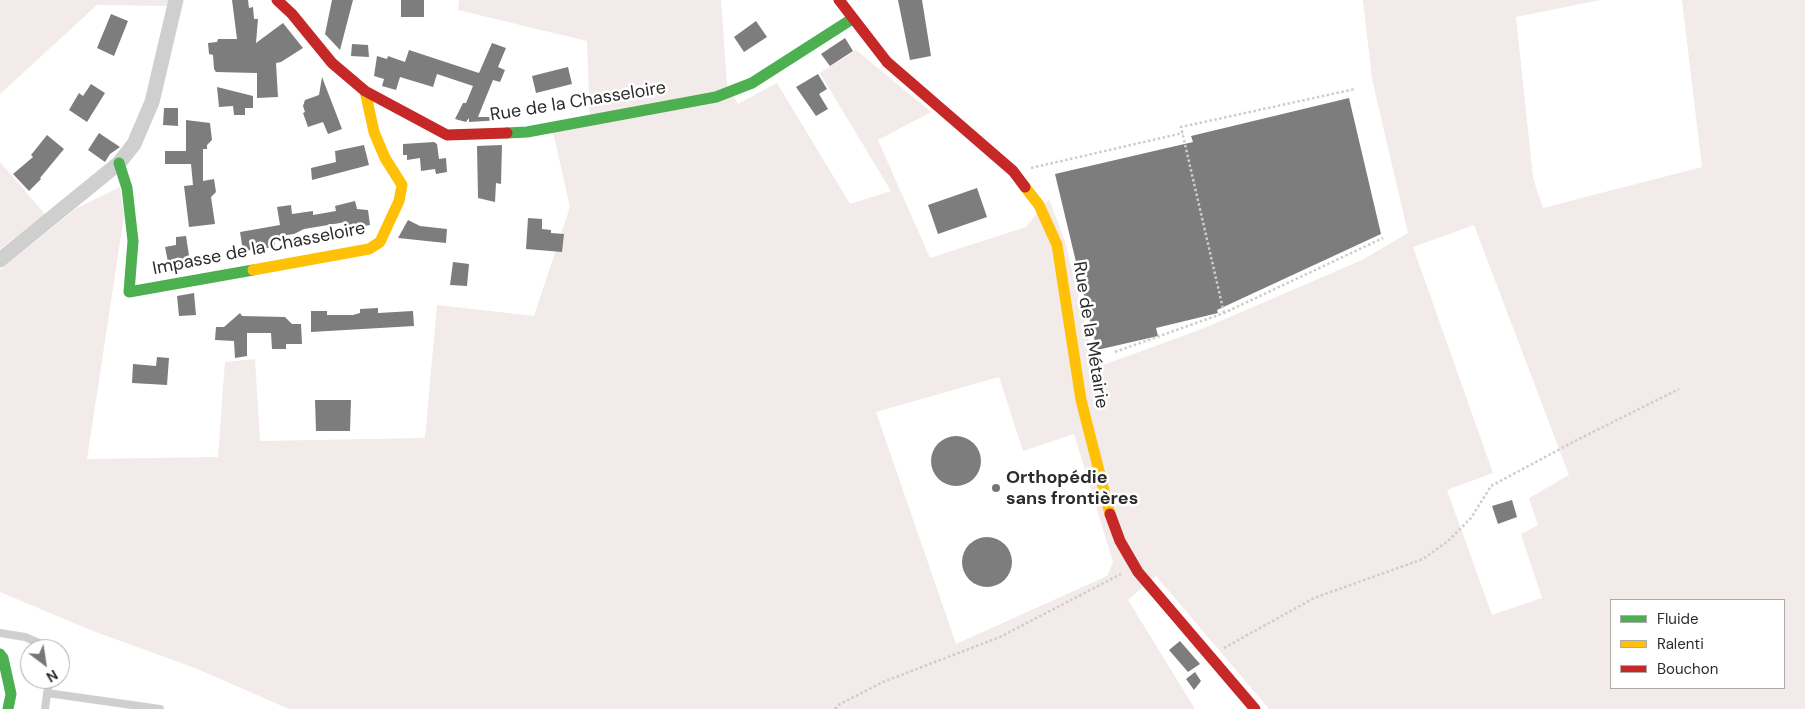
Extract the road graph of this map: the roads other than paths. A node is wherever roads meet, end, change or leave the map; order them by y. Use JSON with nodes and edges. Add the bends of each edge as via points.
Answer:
{"nodes":[{"id":1,"x":176,"y":0,"type":"edge"},
{"id":2,"x":277,"y":0,"type":"edge"},
{"id":3,"x":839,"y":0,"type":"edge"},
{"id":4,"x":852,"y":19,"type":"junction"},
{"id":5,"x":365,"y":91,"type":"junction"},
{"id":6,"x":119,"y":163,"type":"junction"},
{"id":7,"x":0,"y":260,"type":"edge"},
{"id":8,"x":0,"y":634,"type":"edge"},
{"id":9,"x":30,"y":639,"type":"edge"},
{"id":10,"x":0,"y":654,"type":"edge"},
{"id":11,"x":48,"y":689,"type":"edge"},
{"id":12,"x":48,"y":693,"type":"junction"},
{"id":13,"x":8,"y":709,"type":"edge"},
{"id":14,"x":45,"y":709,"type":"edge"},
{"id":15,"x":160,"y":709,"type":"edge"},
{"id":16,"x":1255,"y":709,"type":"edge"}],
"edges":[{"from":1,"to":6,"type":"street","via":[[152,102],[134,144]]},
{"from":2,"to":5,"type":"street","name":"Rue de la Chasseloire","via":[[332,63]]},
{"from":3,"to":4,"type":"street","name":"Rue de la Métairie"},
{"from":4,"to":5,"type":"street","name":"Rue de la Chasseloire","via":[[752,83],[716,97],[526,132],[447,135]]},
{"from":4,"to":16,"type":"street","name":"Rue de la Métairie","via":[[887,62],[1013,171],[1040,205],[1057,245],[1082,400],[1106,503],[1120,541],[1134,564]]},
{"from":5,"to":6,"type":"street","name":"Impasse de la Chasseloire","via":[[374,132],[402,185],[399,201],[380,242],[369,249],[129,292],[133,241],[127,188]]},
{"from":6,"to":7,"type":"street"},
{"from":8,"to":9,"type":"lane"},
{"from":10,"to":13,"type":"street","via":[[11,694]]},
{"from":11,"to":12,"type":"lane"},
{"from":12,"to":14,"type":"lane"},
{"from":12,"to":15,"type":"lane"}]}
